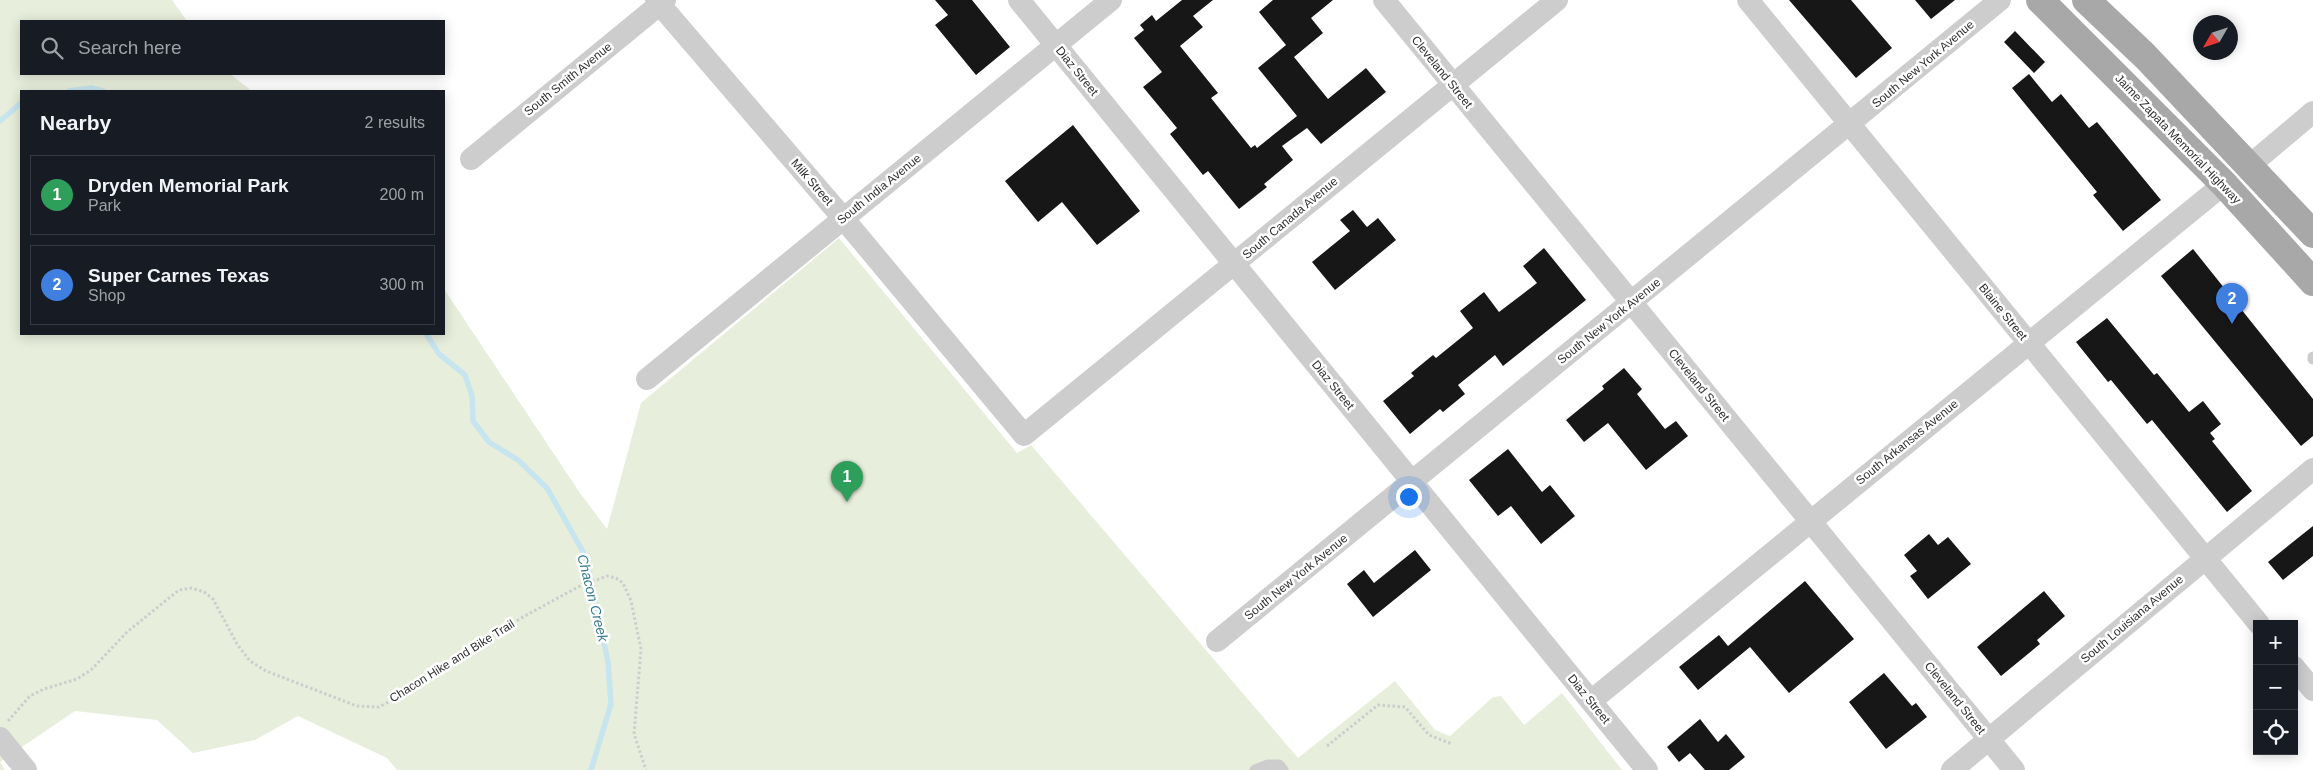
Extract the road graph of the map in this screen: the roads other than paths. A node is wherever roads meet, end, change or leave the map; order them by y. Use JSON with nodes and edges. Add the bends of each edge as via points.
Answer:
{"nodes":[{"id":1,"x":1019,"y":0,"type":"edge"},
{"id":2,"x":1111,"y":0,"type":"edge"},
{"id":3,"x":1384,"y":0,"type":"edge"},
{"id":4,"x":1557,"y":0,"type":"edge"},
{"id":5,"x":1748,"y":0,"type":"edge"},
{"id":6,"x":2000,"y":0,"type":"edge"},
{"id":7,"x":2040,"y":0,"type":"edge"},
{"id":8,"x":2086,"y":0,"type":"edge"},
{"id":9,"x":660,"y":1,"type":"edge"},
{"id":10,"x":1056,"y":45,"type":"junction"},
{"id":11,"x":1452,"y":84,"type":"junction"},
{"id":12,"x":2313,"y":112,"type":"edge"},
{"id":13,"x":1851,"y":124,"type":"junction"},
{"id":14,"x":471,"y":159,"type":"dead end"},
{"id":15,"x":2249,"y":166,"type":"junction"},
{"id":16,"x":2224,"y":184,"type":"junction"},
{"id":17,"x":843,"y":218,"type":"junction"},
{"id":18,"x":2313,"y":234,"type":"edge"},
{"id":19,"x":2313,"y":260,"type":"edge"},
{"id":20,"x":1235,"y":264,"type":"junction"},
{"id":21,"x":2313,"y":282,"type":"edge"},
{"id":22,"x":1631,"y":302,"type":"junction"},
{"id":23,"x":2028,"y":344,"type":"junction"},
{"id":24,"x":647,"y":379,"type":"dead end"},
{"id":25,"x":1024,"y":435,"type":"joint"},
{"id":26,"x":2313,"y":468,"type":"edge"},
{"id":27,"x":1413,"y":482,"type":"junction"},
{"id":28,"x":1810,"y":521,"type":"junction"},
{"id":29,"x":2205,"y":558,"type":"junction"},
{"id":30,"x":2256,"y":620,"type":"edge"},
{"id":31,"x":1217,"y":641,"type":"dead end"},
{"id":32,"x":2298,"y":672,"type":"edge"},
{"id":33,"x":2313,"y":690,"type":"edge"},
{"id":34,"x":1591,"y":700,"type":"junction"},
{"id":35,"x":3,"y":731,"type":"edge"},
{"id":36,"x":1989,"y":740,"type":"junction"},
{"id":37,"x":26,"y":770,"type":"edge"},
{"id":38,"x":1255,"y":770,"type":"edge"},
{"id":39,"x":1283,"y":770,"type":"edge"},
{"id":40,"x":1647,"y":770,"type":"edge"},
{"id":41,"x":1952,"y":770,"type":"edge"},
{"id":42,"x":2014,"y":770,"type":"edge"}],
"edges":[{"from":1,"to":10,"type":"street","name":"Diaz Street"},
{"from":2,"to":10,"type":"street","name":"South India Avenue"},
{"from":3,"to":11,"type":"street","name":"Cleveland Street"},
{"from":4,"to":11,"type":"street","name":"South Canada Avenue"},
{"from":5,"to":13,"type":"street","name":"Blaine Street"},
{"from":6,"to":13,"type":"street","name":"South New York Avenue"},
{"from":7,"to":16,"type":"main road","name":"Jaime Zapata Memorial Highway"},
{"from":8,"to":15,"type":"main road"},
{"from":9,"to":14,"type":"street","name":"South Smith Avenue"},
{"from":9,"to":17,"type":"street","name":"Milk Street"},
{"from":10,"to":17,"type":"street","name":"South India Avenue"},
{"from":10,"to":20,"type":"street","name":"Diaz Street"},
{"from":11,"to":20,"type":"street","name":"South Canada Avenue"},
{"from":11,"to":22,"type":"street","name":"Cleveland Street"},
{"from":12,"to":15,"type":"street"},
{"from":13,"to":22,"type":"street","name":"South New York Avenue"},
{"from":13,"to":23,"type":"street","name":"Blaine Street"},
{"from":15,"to":18,"type":"main road"},
{"from":16,"to":19,"type":"main road","via":[[2234,184],[2248,191]]},
{"from":16,"to":21,"type":"main road","name":"Jaime Zapata Memorial Highway"},
{"from":16,"to":23,"type":"street","name":"South Arkansas Avenue"},
{"from":17,"to":24,"type":"street","name":"South India Avenue"},
{"from":17,"to":25,"type":"street","name":"Milk Street"},
{"from":20,"to":25,"type":"street","name":"South Canada Avenue"},
{"from":20,"to":27,"type":"street","name":"Diaz Street"},
{"from":22,"to":27,"type":"street","name":"South New York Avenue"},
{"from":22,"to":28,"type":"street","name":"Cleveland Street"},
{"from":23,"to":28,"type":"street","name":"South Arkansas Avenue"},
{"from":23,"to":29,"type":"street","name":"Blaine Street"},
{"from":26,"to":29,"type":"street","name":"South Louisiana Avenue"},
{"from":27,"to":31,"type":"street","name":"South New York Avenue"},
{"from":27,"to":34,"type":"street","name":"Diaz Street"},
{"from":28,"to":34,"type":"street","name":"South Arkansas Avenue"},
{"from":28,"to":36,"type":"street","name":"Cleveland Street"},
{"from":29,"to":30,"type":"street","name":"Blaine Street"},
{"from":29,"to":36,"type":"street","name":"South Louisiana Avenue"},
{"from":32,"to":33,"type":"street"},
{"from":34,"to":40,"type":"street","name":"Diaz Street"},
{"from":35,"to":37,"type":"street"},
{"from":36,"to":41,"type":"street","name":"South Louisiana Avenue"},
{"from":36,"to":42,"type":"street","name":"Cleveland Street"},
{"from":38,"to":39,"type":"lane","via":[[1274,765]]}]}
